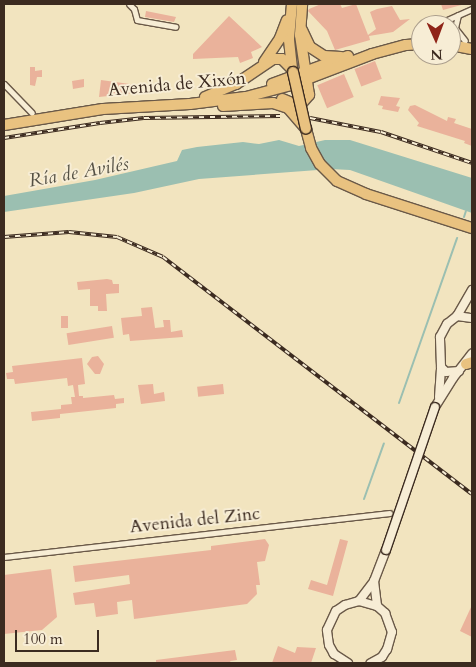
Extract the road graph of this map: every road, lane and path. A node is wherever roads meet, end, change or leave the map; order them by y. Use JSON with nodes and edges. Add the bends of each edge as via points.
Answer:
{"nodes":[{"id":1,"x":129,"y":4,"type":"edge"},
{"id":2,"x":302,"y":4,"type":"edge"},
{"id":3,"x":291,"y":8,"type":"edge"},
{"id":4,"x":472,"y":9,"type":"edge"},
{"id":5,"x":458,"y":15,"type":"edge"},
{"id":6,"x":300,"y":23,"type":"junction"},
{"id":7,"x":175,"y":27,"type":"dead end"},
{"id":8,"x":461,"y":35,"type":"edge"},
{"id":9,"x":411,"y":41,"type":"edge"},
{"id":10,"x":406,"y":42,"type":"junction"},
{"id":11,"x":411,"y":43,"type":"edge"},
{"id":12,"x":471,"y":46,"type":"edge"},
{"id":13,"x":345,"y":57,"type":"junction"},
{"id":14,"x":260,"y":66,"type":"junction"},
{"id":15,"x":293,"y":70,"type":"junction"},
{"id":16,"x":306,"y":76,"type":"junction"},
{"id":17,"x":4,"y":84,"type":"edge"},
{"id":18,"x":246,"y":96,"type":"junction"},
{"id":19,"x":204,"y":97,"type":"junction"},
{"id":20,"x":190,"y":104,"type":"junction"},
{"id":21,"x":32,"y":114,"type":"junction"},
{"id":22,"x":4,"y":118,"type":"edge"},
{"id":23,"x":4,"y":125,"type":"edge"},
{"id":24,"x":306,"y":129,"type":"junction"},
{"id":25,"x":472,"y":228,"type":"edge"},
{"id":26,"x":472,"y":290,"type":"edge"},
{"id":27,"x":457,"y":316,"type":"junction"},
{"id":28,"x":472,"y":318,"type":"edge"},
{"id":29,"x":472,"y":354,"type":"edge"},
{"id":30,"x":466,"y":366,"type":"edge"},
{"id":31,"x":441,"y":367,"type":"junction"},
{"id":32,"x":437,"y":404,"type":"junction"},
{"id":33,"x":389,"y":513,"type":"dead end"},
{"id":34,"x":4,"y":557,"type":"edge"},
{"id":35,"x":374,"y":581,"type":"junction"},
{"id":36,"x":359,"y":601,"type":"junction"},
{"id":37,"x":377,"y":606,"type":"junction"},
{"id":38,"x":344,"y":662,"type":"edge"},
{"id":39,"x":371,"y":663,"type":"edge"}],
"edges":[{"from":1,"to":7,"type":"street","via":[[137,20]]},
{"from":2,"to":6,"type":"highway"},
{"from":3,"to":14,"type":"highway","via":[[280,38]]},
{"from":3,"to":15,"type":"highway","via":[[289,40]]},
{"from":4,"to":5,"type":"street"},
{"from":6,"to":13,"type":"highway","via":[[310,47],[324,56]]},
{"from":6,"to":16,"type":"highway"},
{"from":8,"to":12,"type":"street"},
{"from":9,"to":10,"type":"highway"},
{"from":10,"to":11,"type":"highway"},
{"from":10,"to":13,"type":"highway","name":"Avenida de Xixón","via":[[374,46]]},
{"from":10,"to":16,"type":"highway","name":"Avenida de Xixón"},
{"from":13,"to":16,"type":"highway","name":"Avenida de Xixón"},
{"from":14,"to":15,"type":"highway","via":[[277,58]]},
{"from":14,"to":19,"type":"highway","via":[[236,84]]},
{"from":15,"to":24,"type":"highway","bridge":true},
{"from":16,"to":18,"type":"highway","name":"Avenida de Xixón"},
{"from":16,"to":18,"type":"highway","via":[[309,95],[302,103],[275,97]]},
{"from":16,"to":19,"type":"highway","name":"Avenida de Xixón"},
{"from":17,"to":21,"type":"street"},
{"from":18,"to":20,"type":"highway","name":"Avenida de Xixón"},
{"from":19,"to":21,"type":"highway","name":"Avenida de Xixón","via":[[116,101]]},
{"from":20,"to":23,"type":"highway","name":"Avenida de Xixón","via":[[103,109]]},
{"from":20,"to":24,"type":"highway","via":[[279,105],[293,112]]},
{"from":21,"to":22,"type":"highway","name":"Avenida de Xixón"},
{"from":24,"to":25,"type":"highway","via":[[320,164],[349,187]]},
{"from":26,"to":27,"type":"main road"},
{"from":27,"to":28,"type":"main road"},
{"from":27,"to":31,"type":"main road","via":[[447,324],[440,337]]},
{"from":29,"to":30,"type":"main road"},
{"from":30,"to":31,"type":"main road","via":[[446,372]]},
{"from":30,"to":32,"type":"main road"},
{"from":31,"to":32,"type":"main road"},
{"from":32,"to":35,"type":"main road","bridge":true},
{"from":33,"to":34,"type":"street","name":"Avenida del Zinc"},
{"from":35,"to":36,"type":"main road"},
{"from":35,"to":37,"type":"main road"},
{"from":36,"to":37,"type":"main road"},
{"from":36,"to":38,"type":"main road","via":[[336,611],[327,630],[329,645]]},
{"from":37,"to":39,"type":"main road","via":[[390,623],[391,641],[382,657]]}]}
